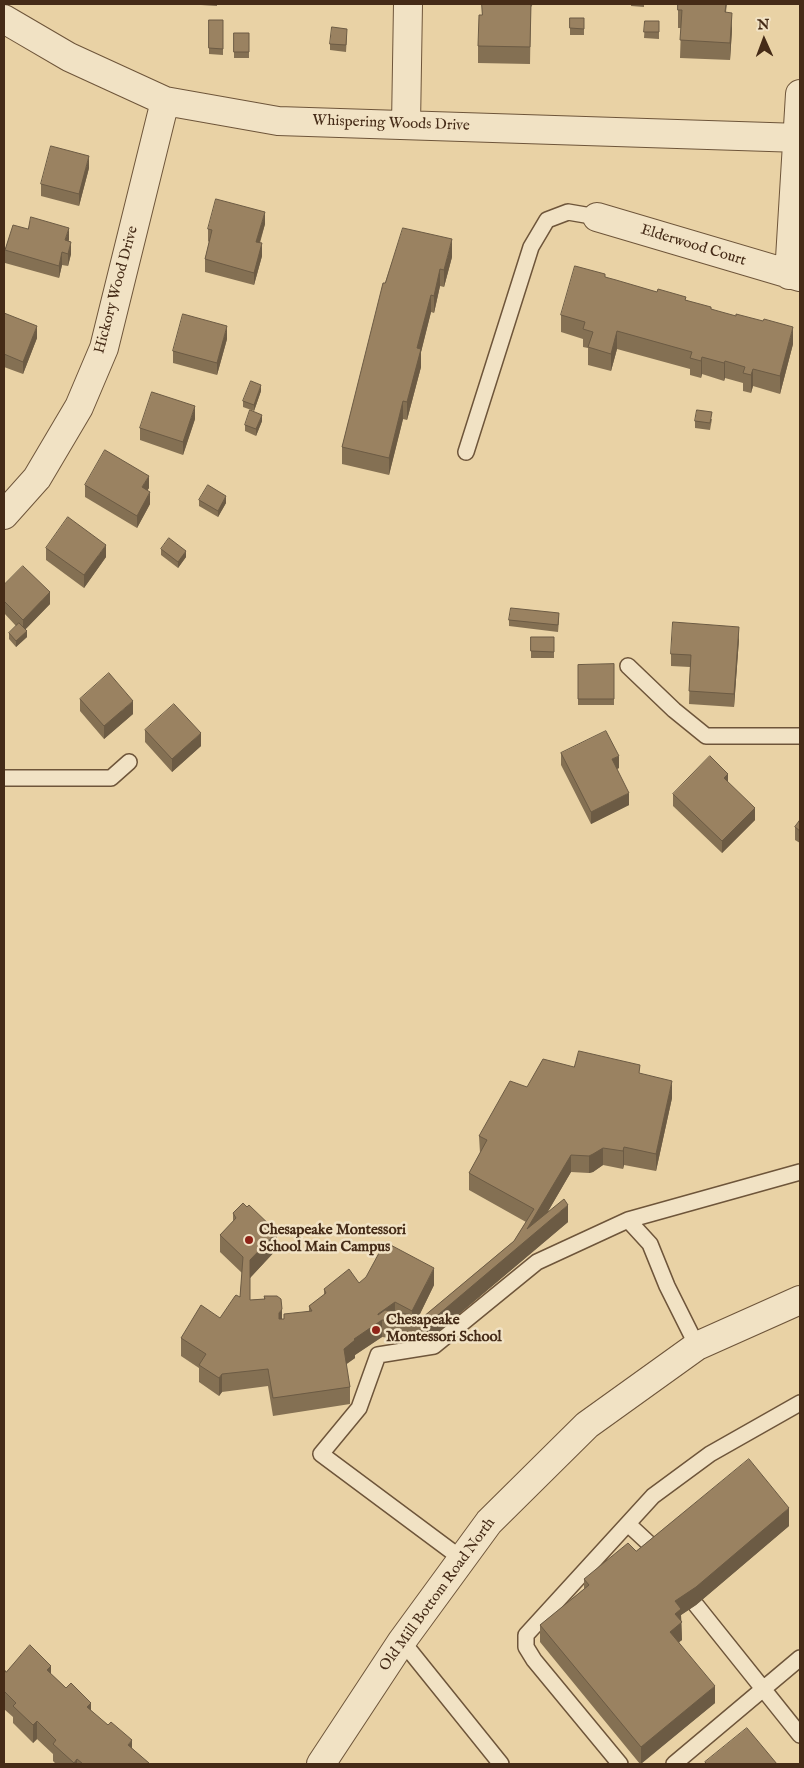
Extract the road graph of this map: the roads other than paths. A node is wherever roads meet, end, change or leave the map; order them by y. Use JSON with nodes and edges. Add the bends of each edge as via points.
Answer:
{"nodes":[{"id":1,"x":408,"y":4,"type":"edge"},
{"id":2,"x":4,"y":19,"type":"edge"},
{"id":3,"x":800,"y":94,"type":"edge"},
{"id":4,"x":165,"y":101,"type":"junction"},
{"id":5,"x":406,"y":124,"type":"junction"},
{"id":6,"x":799,"y":138,"type":"edge"},
{"id":7,"x":597,"y":217,"type":"joint"},
{"id":8,"x":794,"y":276,"type":"edge"},
{"id":9,"x":466,"y":452,"type":"dead end"},
{"id":10,"x":4,"y":514,"type":"edge"},
{"id":11,"x":628,"y":666,"type":"dead end"},
{"id":12,"x":800,"y":736,"type":"edge"},
{"id":13,"x":129,"y":762,"type":"dead end"},
{"id":14,"x":4,"y":778,"type":"edge"},
{"id":15,"x":800,"y":1172,"type":"edge"},
{"id":16,"x":628,"y":1220,"type":"junction"},
{"id":17,"x":800,"y":1300,"type":"edge"},
{"id":18,"x":696,"y":1346,"type":"junction"},
{"id":19,"x":800,"y":1403,"type":"edge"},
{"id":20,"x":628,"y":1524,"type":"junction"},
{"id":21,"x":656,"y":1550,"type":"edge"},
{"id":22,"x":462,"y":1559,"type":"junction"},
{"id":23,"x":696,"y":1604,"type":"edge"},
{"id":24,"x":402,"y":1641,"type":"junction"},
{"id":25,"x":800,"y":1658,"type":"edge"},
{"id":26,"x":763,"y":1689,"type":"junction"},
{"id":27,"x":800,"y":1736,"type":"edge"},
{"id":28,"x":321,"y":1764,"type":"edge"},
{"id":29,"x":501,"y":1764,"type":"edge"},
{"id":30,"x":620,"y":1764,"type":"edge"},
{"id":31,"x":674,"y":1764,"type":"edge"}],
"edges":[{"from":1,"to":5,"type":"street"},
{"from":2,"to":4,"type":"street","name":"Whispering Woods Drive","via":[[69,57]]},
{"from":3,"to":6,"type":"street","name":"Elderwood Court"},
{"from":4,"to":5,"type":"street","name":"Whispering Woods Drive","via":[[278,121]]},
{"from":4,"to":10,"type":"street","name":"Hickory Wood Drive","via":[[104,348],[79,407],[38,478]]},
{"from":5,"to":6,"type":"street","name":"Whispering Woods Drive"},
{"from":6,"to":8,"type":"street","name":"Elderwood Court"},
{"from":7,"to":8,"type":"street","name":"Elderwood Court"},
{"from":7,"to":9,"type":"lane","via":[[568,212],[547,220],[531,247]]},
{"from":11,"to":12,"type":"lane","via":[[706,736]]},
{"from":13,"to":14,"type":"lane","via":[[111,778]]},
{"from":15,"to":16,"type":"lane"},
{"from":16,"to":18,"type":"lane","via":[[650,1244]]},
{"from":16,"to":22,"type":"lane","via":[[537,1262],[434,1346],[378,1355],[359,1408],[321,1454]]},
{"from":17,"to":18,"type":"street","name":"Old Mill Bottom Road North"},
{"from":18,"to":22,"type":"street","name":"Old Mill Bottom Road North","via":[[587,1425],[489,1522]]},
{"from":19,"to":20,"type":"lane","via":[[710,1454],[653,1496]]},
{"from":20,"to":21,"type":"lane"},
{"from":20,"to":30,"type":"lane","via":[[526,1636],[526,1647],[534,1660]]},
{"from":22,"to":24,"type":"street","name":"Old Mill Bottom Road North"},
{"from":23,"to":26,"type":"lane"},
{"from":24,"to":28,"type":"street","name":"Old Mill Bottom Road North"},
{"from":24,"to":29,"type":"lane"},
{"from":25,"to":26,"type":"lane"},
{"from":26,"to":27,"type":"lane"},
{"from":26,"to":31,"type":"lane"}]}
